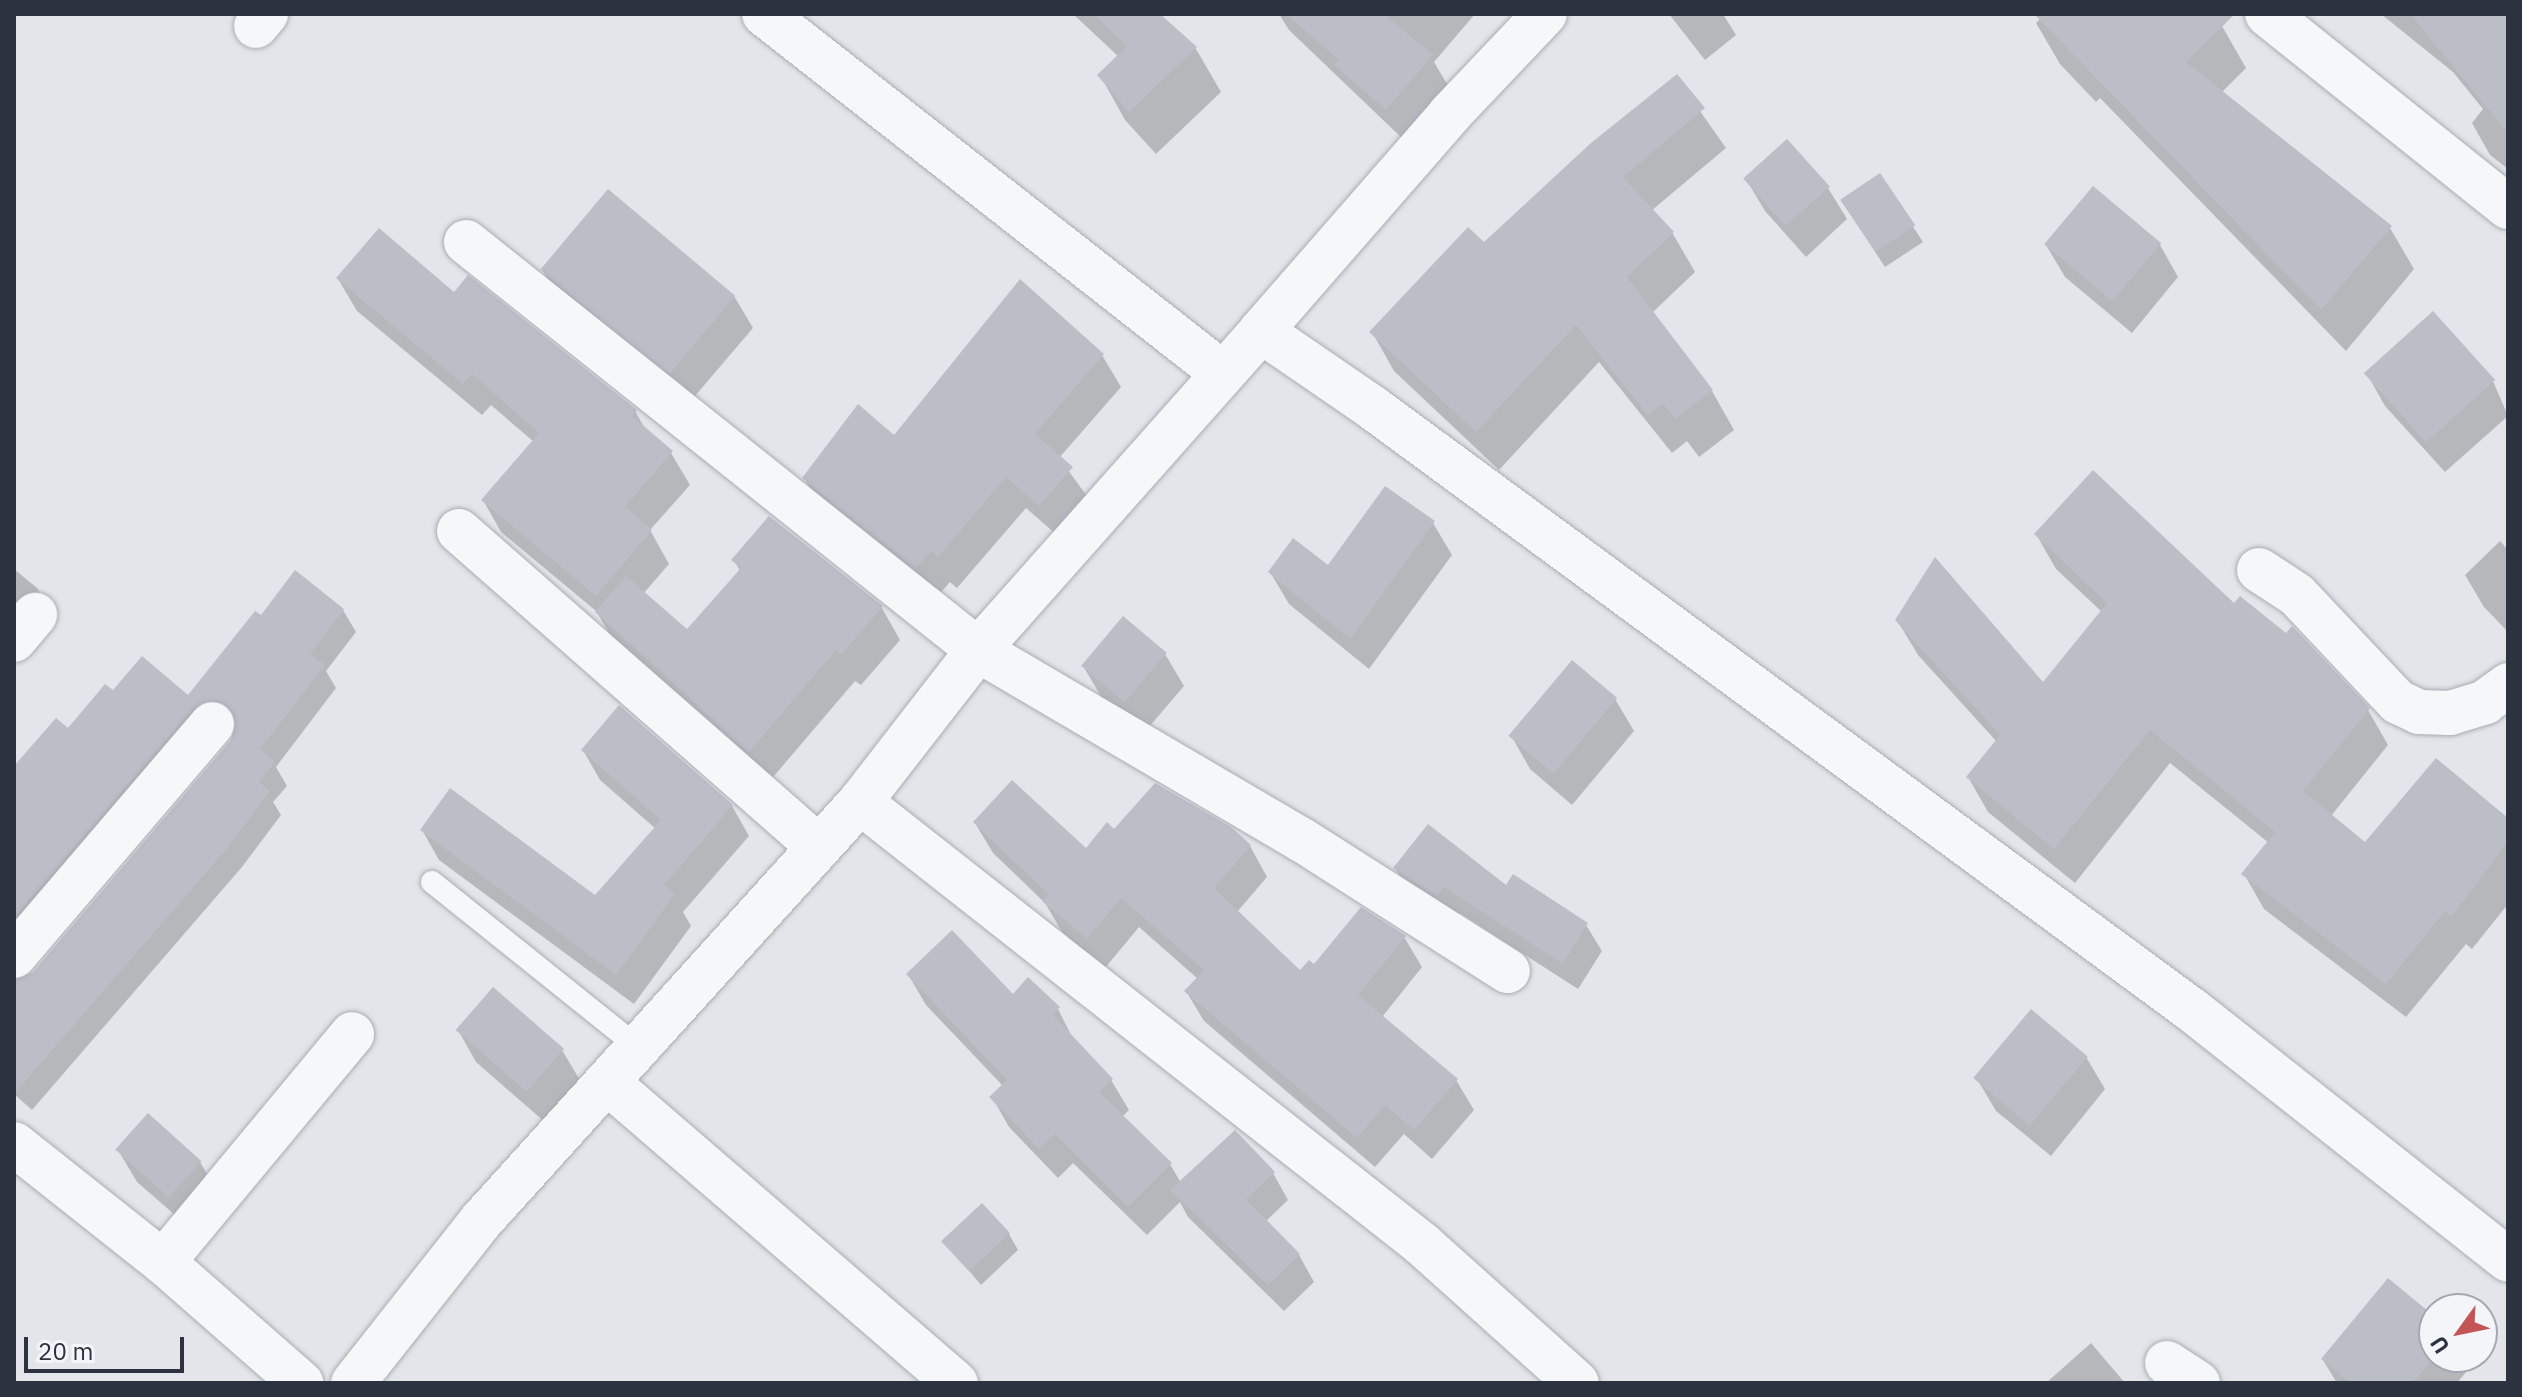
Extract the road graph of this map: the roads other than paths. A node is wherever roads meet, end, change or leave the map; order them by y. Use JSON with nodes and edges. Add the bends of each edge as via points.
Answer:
{"nodes":[{"id":1,"x":764,"y":14,"type":"edge"},
{"id":2,"x":1545,"y":14,"type":"edge"},
{"id":3,"x":2267,"y":14,"type":"edge"},
{"id":4,"x":2508,"y":207,"type":"edge"},
{"id":5,"x":466,"y":242,"type":"dead end"},
{"id":6,"x":1261,"y":331,"type":"junction"},
{"id":7,"x":1221,"y":372,"type":"junction"},
{"id":8,"x":459,"y":531,"type":"dead end"},
{"id":9,"x":2259,"y":570,"type":"dead end"},
{"id":10,"x":978,"y":650,"type":"junction"},
{"id":11,"x":2508,"y":685,"type":"edge"},
{"id":12,"x":212,"y":724,"type":"dead end"},
{"id":13,"x":860,"y":802,"type":"junction"},
{"id":14,"x":818,"y":846,"type":"junction"},
{"id":15,"x":432,"y":882,"type":"dead end"},
{"id":16,"x":14,"y":956,"type":"edge"},
{"id":17,"x":1508,"y":971,"type":"dead end"},
{"id":18,"x":352,"y":1034,"type":"dead end"},
{"id":19,"x":639,"y":1048,"type":"junction"},
{"id":20,"x":607,"y":1082,"type":"junction"},
{"id":21,"x":14,"y":1144,"type":"edge"},
{"id":22,"x":2508,"y":1260,"type":"edge"},
{"id":23,"x":163,"y":1262,"type":"junction"},
{"id":24,"x":301,"y":1383,"type":"edge"},
{"id":25,"x":353,"y":1383,"type":"edge"},
{"id":26,"x":956,"y":1383,"type":"edge"},
{"id":27,"x":1577,"y":1383,"type":"edge"}],
"edges":[{"from":1,"to":7,"type":"street"},
{"from":2,"to":6,"type":"street","via":[[1450,114]]},
{"from":3,"to":4,"type":"street"},
{"from":5,"to":10,"type":"street"},
{"from":6,"to":7,"type":"street"},
{"from":6,"to":22,"type":"street","via":[[2192,1010]]},
{"from":7,"to":10,"type":"street"},
{"from":8,"to":14,"type":"street"},
{"from":9,"to":11,"type":"street","via":[[2297,595],[2409,707],[2450,713],[2485,702]]},
{"from":10,"to":13,"type":"street"},
{"from":10,"to":17,"type":"street","via":[[1302,840]]},
{"from":12,"to":16,"type":"street"},
{"from":13,"to":14,"type":"street"},
{"from":13,"to":27,"type":"street","via":[[1422,1244]]},
{"from":14,"to":19,"type":"street"},
{"from":15,"to":19,"type":"lane"},
{"from":18,"to":23,"type":"street"},
{"from":19,"to":20,"type":"street"},
{"from":20,"to":25,"type":"street","via":[[480,1222]]},
{"from":20,"to":26,"type":"street"},
{"from":21,"to":23,"type":"street"},
{"from":23,"to":24,"type":"street"}]}
